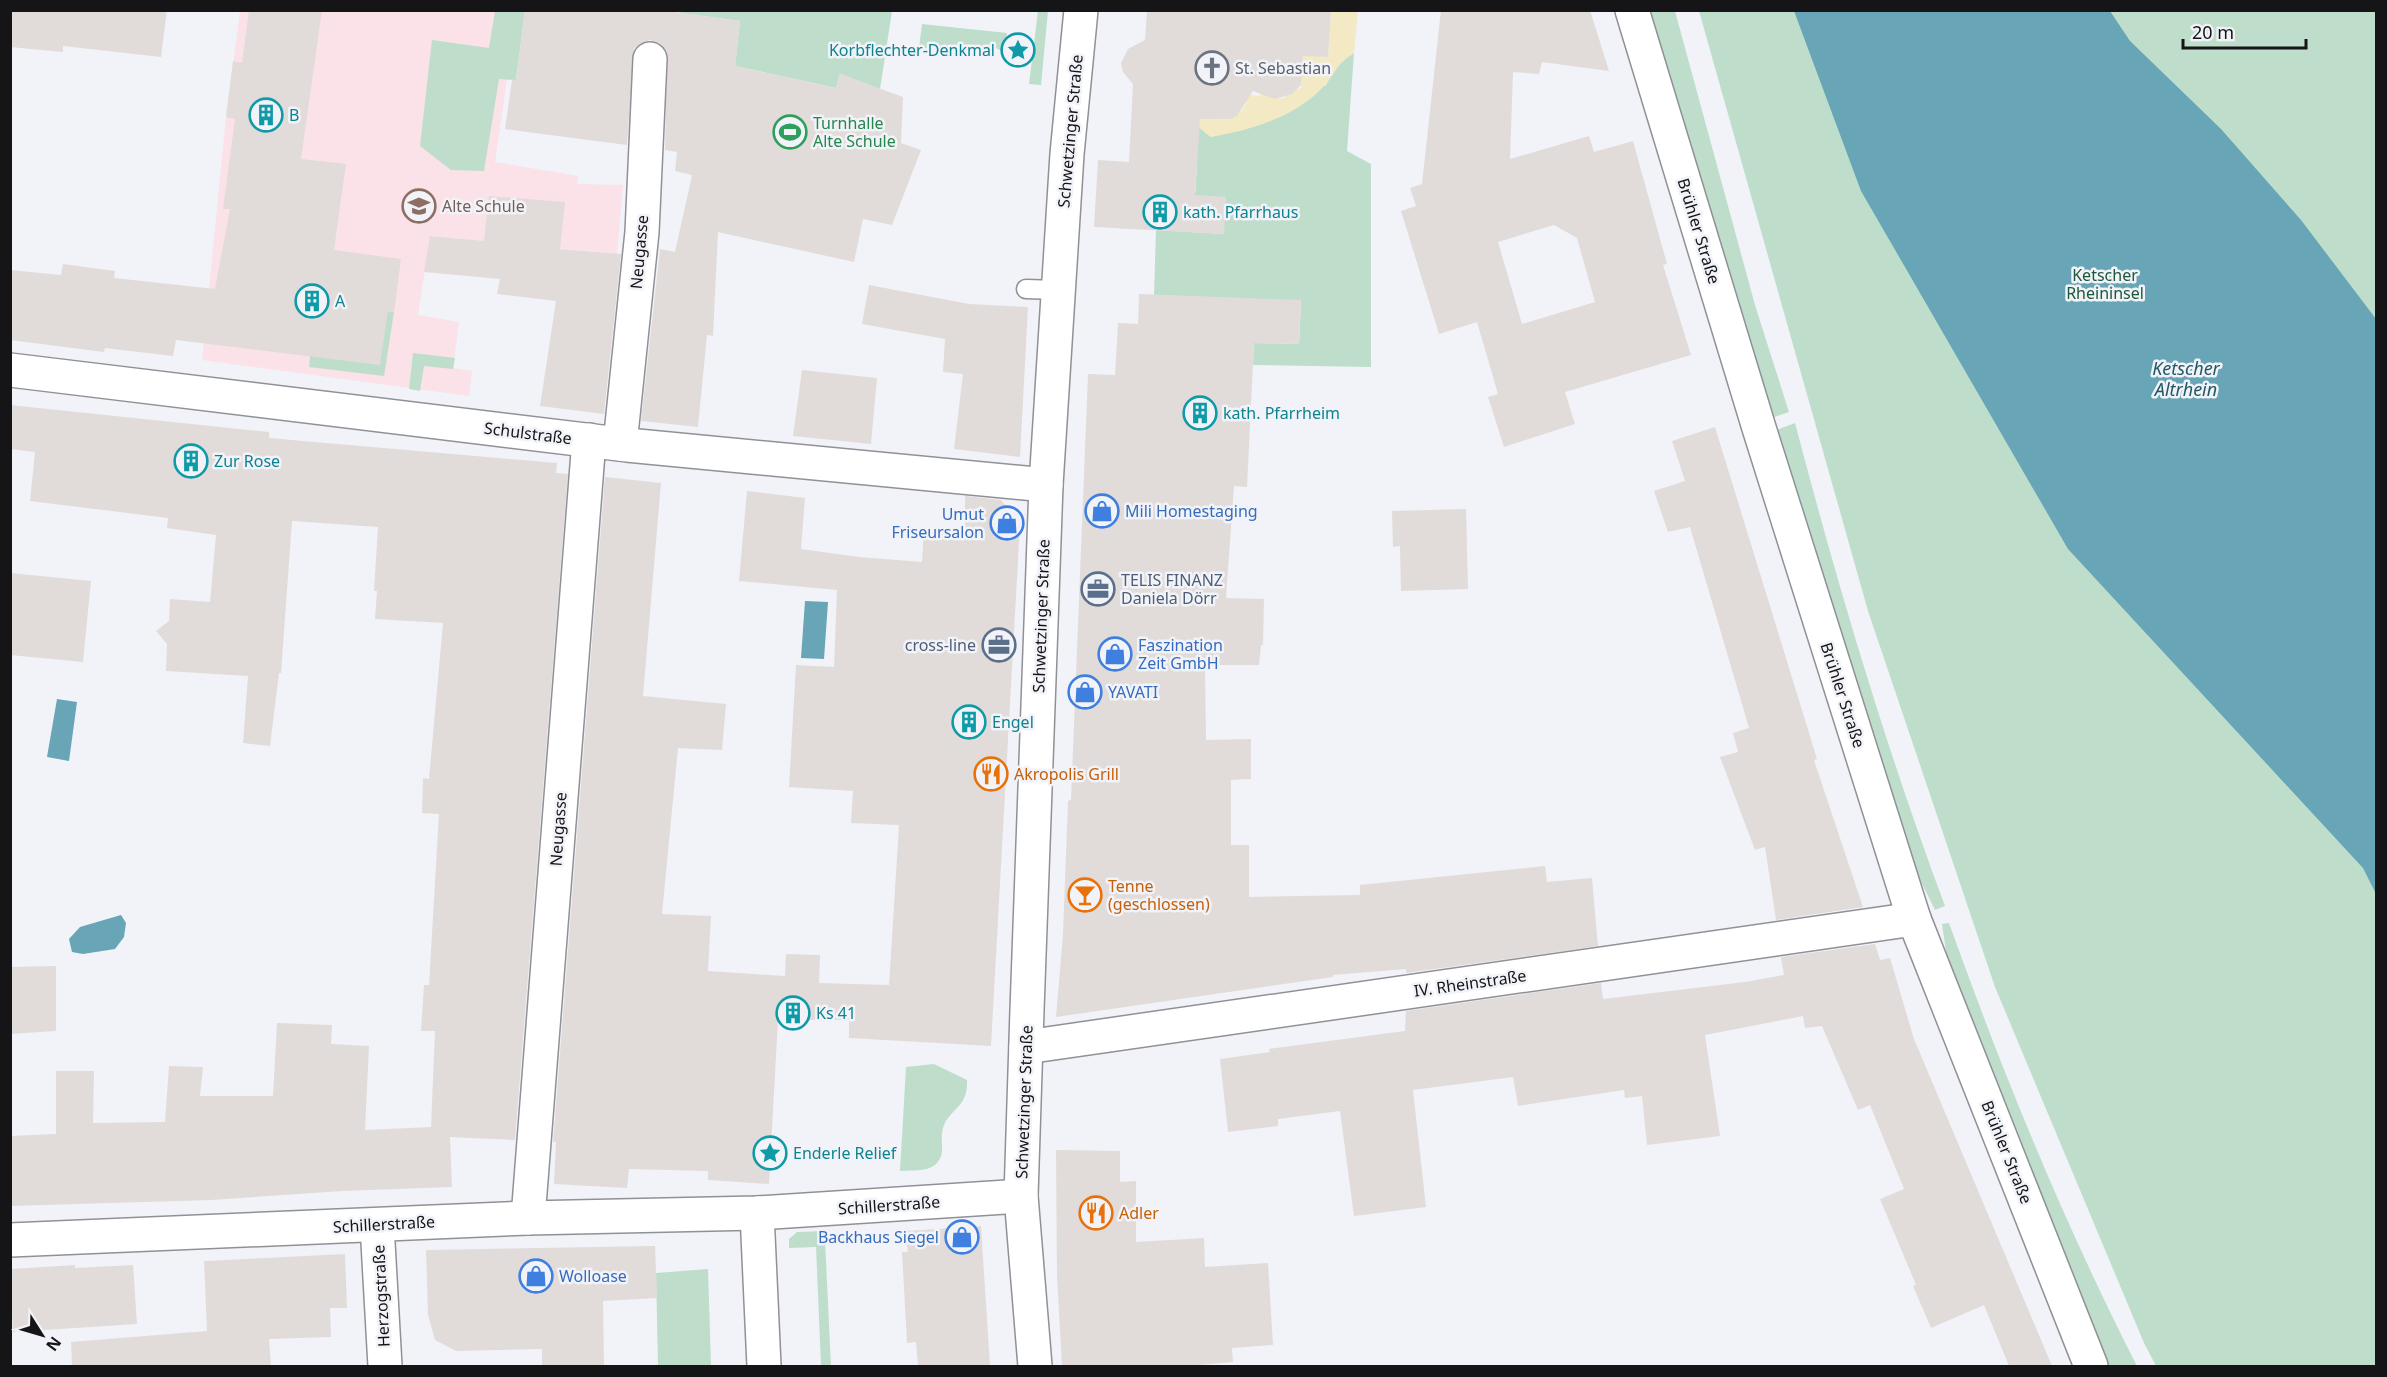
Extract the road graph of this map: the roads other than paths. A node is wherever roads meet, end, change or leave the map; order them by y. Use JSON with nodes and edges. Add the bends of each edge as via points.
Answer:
{"nodes":[{"id":1,"x":1081,"y":10,"type":"edge"},
{"id":2,"x":1632,"y":10,"type":"edge"},
{"id":3,"x":650,"y":59,"type":"dead end"},
{"id":4,"x":10,"y":370,"type":"edge"},
{"id":5,"x":604,"y":442,"type":"junction"},
{"id":6,"x":1046,"y":485,"type":"junction"},
{"id":7,"x":1914,"y":919,"type":"junction"},
{"id":8,"x":1026,"y":1047,"type":"junction"},
{"id":9,"x":1021,"y":1196,"type":"junction"},
{"id":10,"x":757,"y":1213,"type":"junction"},
{"id":11,"x":528,"y":1218,"type":"junction"},
{"id":12,"x":377,"y":1225,"type":"junction"},
{"id":13,"x":10,"y":1240,"type":"edge"},
{"id":14,"x":385,"y":1366,"type":"edge"},
{"id":15,"x":764,"y":1366,"type":"edge"},
{"id":16,"x":1035,"y":1366,"type":"edge"},
{"id":17,"x":2091,"y":1366,"type":"edge"}],
"edges":[{"from":1,"to":6,"type":"street","name":"Schwetzinger Straße","via":[[1041,290]]},
{"from":2,"to":7,"type":"street","name":"Brühler Straße","via":[[1755,417]]},
{"from":3,"to":5,"type":"street","name":"Neugasse","via":[[642,232]]},
{"from":4,"to":5,"type":"street","name":"Schulstraße"},
{"from":5,"to":6,"type":"street","name":"Schulstraße"},
{"from":5,"to":11,"type":"street","name":"Neugasse"},
{"from":6,"to":8,"type":"street","name":"Schwetzinger Straße"},
{"from":7,"to":8,"type":"street","name":"IV. Rheinstraße"},
{"from":7,"to":17,"type":"street","name":"Brühler Straße"},
{"from":8,"to":9,"type":"street","name":"Schwetzinger Straße"},
{"from":9,"to":10,"type":"street","name":"Schillerstraße"},
{"from":9,"to":16,"type":"street","name":"Schwetzinger Straße"},
{"from":10,"to":11,"type":"street","name":"Schillerstraße"},
{"from":10,"to":15,"type":"street"},
{"from":11,"to":12,"type":"street","name":"Schillerstraße"},
{"from":12,"to":13,"type":"street","name":"Schillerstraße"},
{"from":12,"to":14,"type":"street","name":"Herzogstraße"}]}
